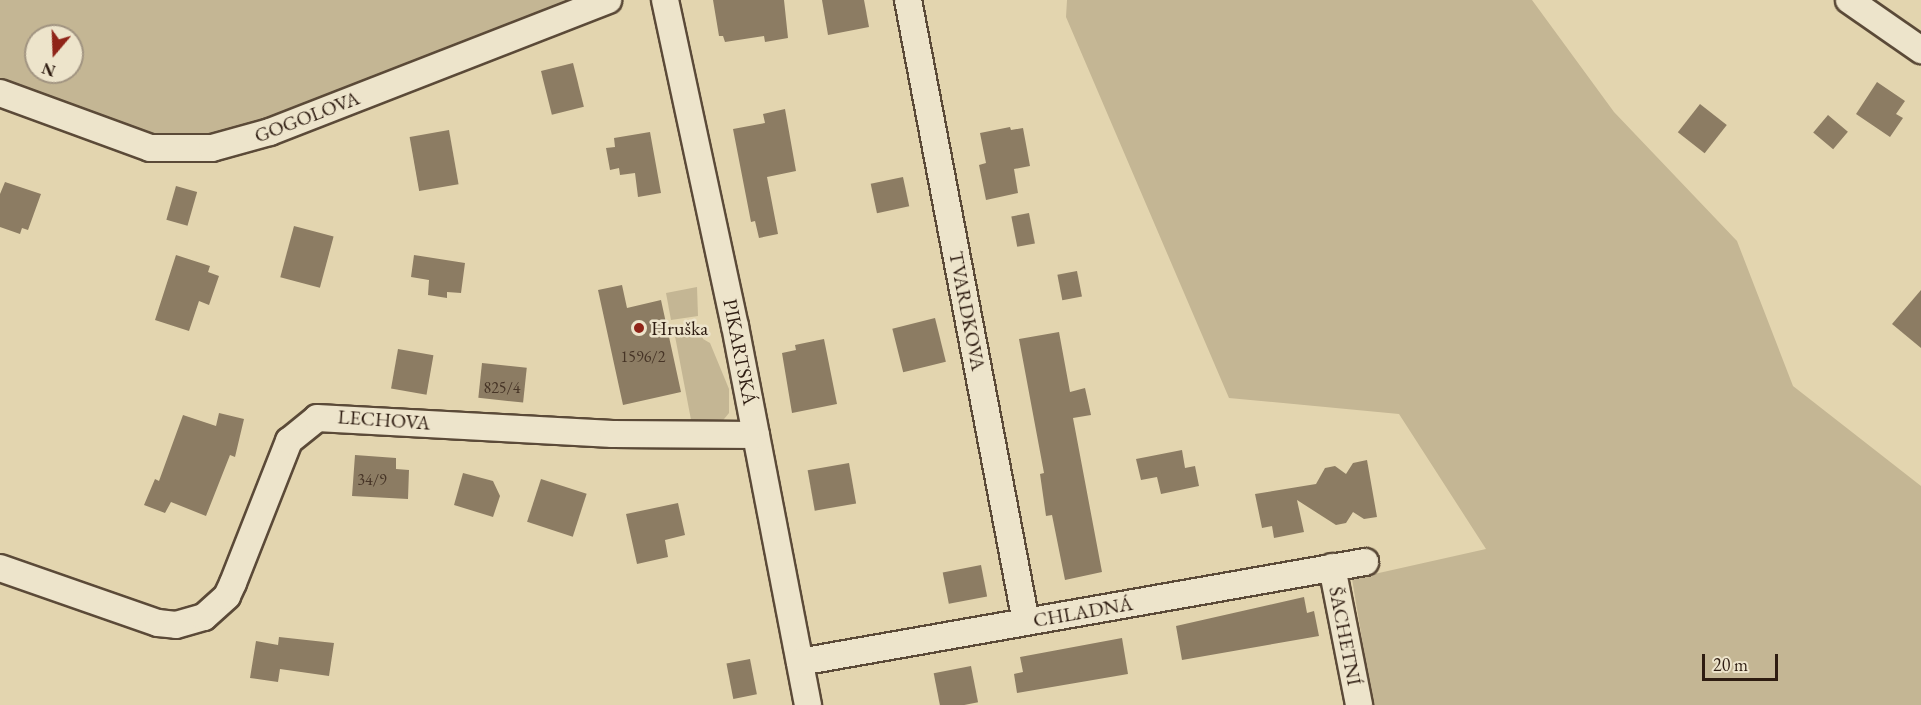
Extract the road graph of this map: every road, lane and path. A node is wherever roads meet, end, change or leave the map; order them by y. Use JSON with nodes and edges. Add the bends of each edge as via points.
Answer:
{"nodes":[{"id":1,"x":608,"y":0,"type":"edge"},
{"id":2,"x":665,"y":0,"type":"edge"},
{"id":3,"x":908,"y":0,"type":"edge"},
{"id":4,"x":1849,"y":0,"type":"edge"},
{"id":5,"x":1921,"y":50,"type":"edge"},
{"id":6,"x":0,"y":93,"type":"edge"},
{"id":7,"x":756,"y":435,"type":"junction"},
{"id":8,"x":1365,"y":562,"type":"dead end"},
{"id":9,"x":1332,"y":567,"type":"junction"},
{"id":10,"x":0,"y":568,"type":"edge"},
{"id":11,"x":1026,"y":622,"type":"junction"},
{"id":12,"x":800,"y":662,"type":"junction"},
{"id":13,"x":808,"y":705,"type":"edge"},
{"id":14,"x":1359,"y":705,"type":"edge"}],
"edges":[{"from":1,"to":6,"type":"street","name":"GOGOLOVA","via":[[270,132],[212,148],[150,148]]},
{"from":2,"to":7,"type":"street","name":"PIKARTSKÁ"},
{"from":3,"to":11,"type":"street","name":"TVARDKOVA"},
{"from":4,"to":5,"type":"street"},
{"from":7,"to":10,"type":"street","name":"LECHOVA","via":[[613,434],[317,418],[289,441],[227,596],[204,617],[184,624],[158,623]]},
{"from":7,"to":12,"type":"street","name":"PIKARTSKÁ"},
{"from":8,"to":9,"type":"street","name":"CHLADNÁ"},
{"from":9,"to":11,"type":"street","name":"CHLADNÁ"},
{"from":9,"to":14,"type":"street","name":"ŠACHETNÍ"},
{"from":11,"to":12,"type":"street","name":"CHLADNÁ"},
{"from":12,"to":13,"type":"street","name":"PIKARTSKÁ"}]}
